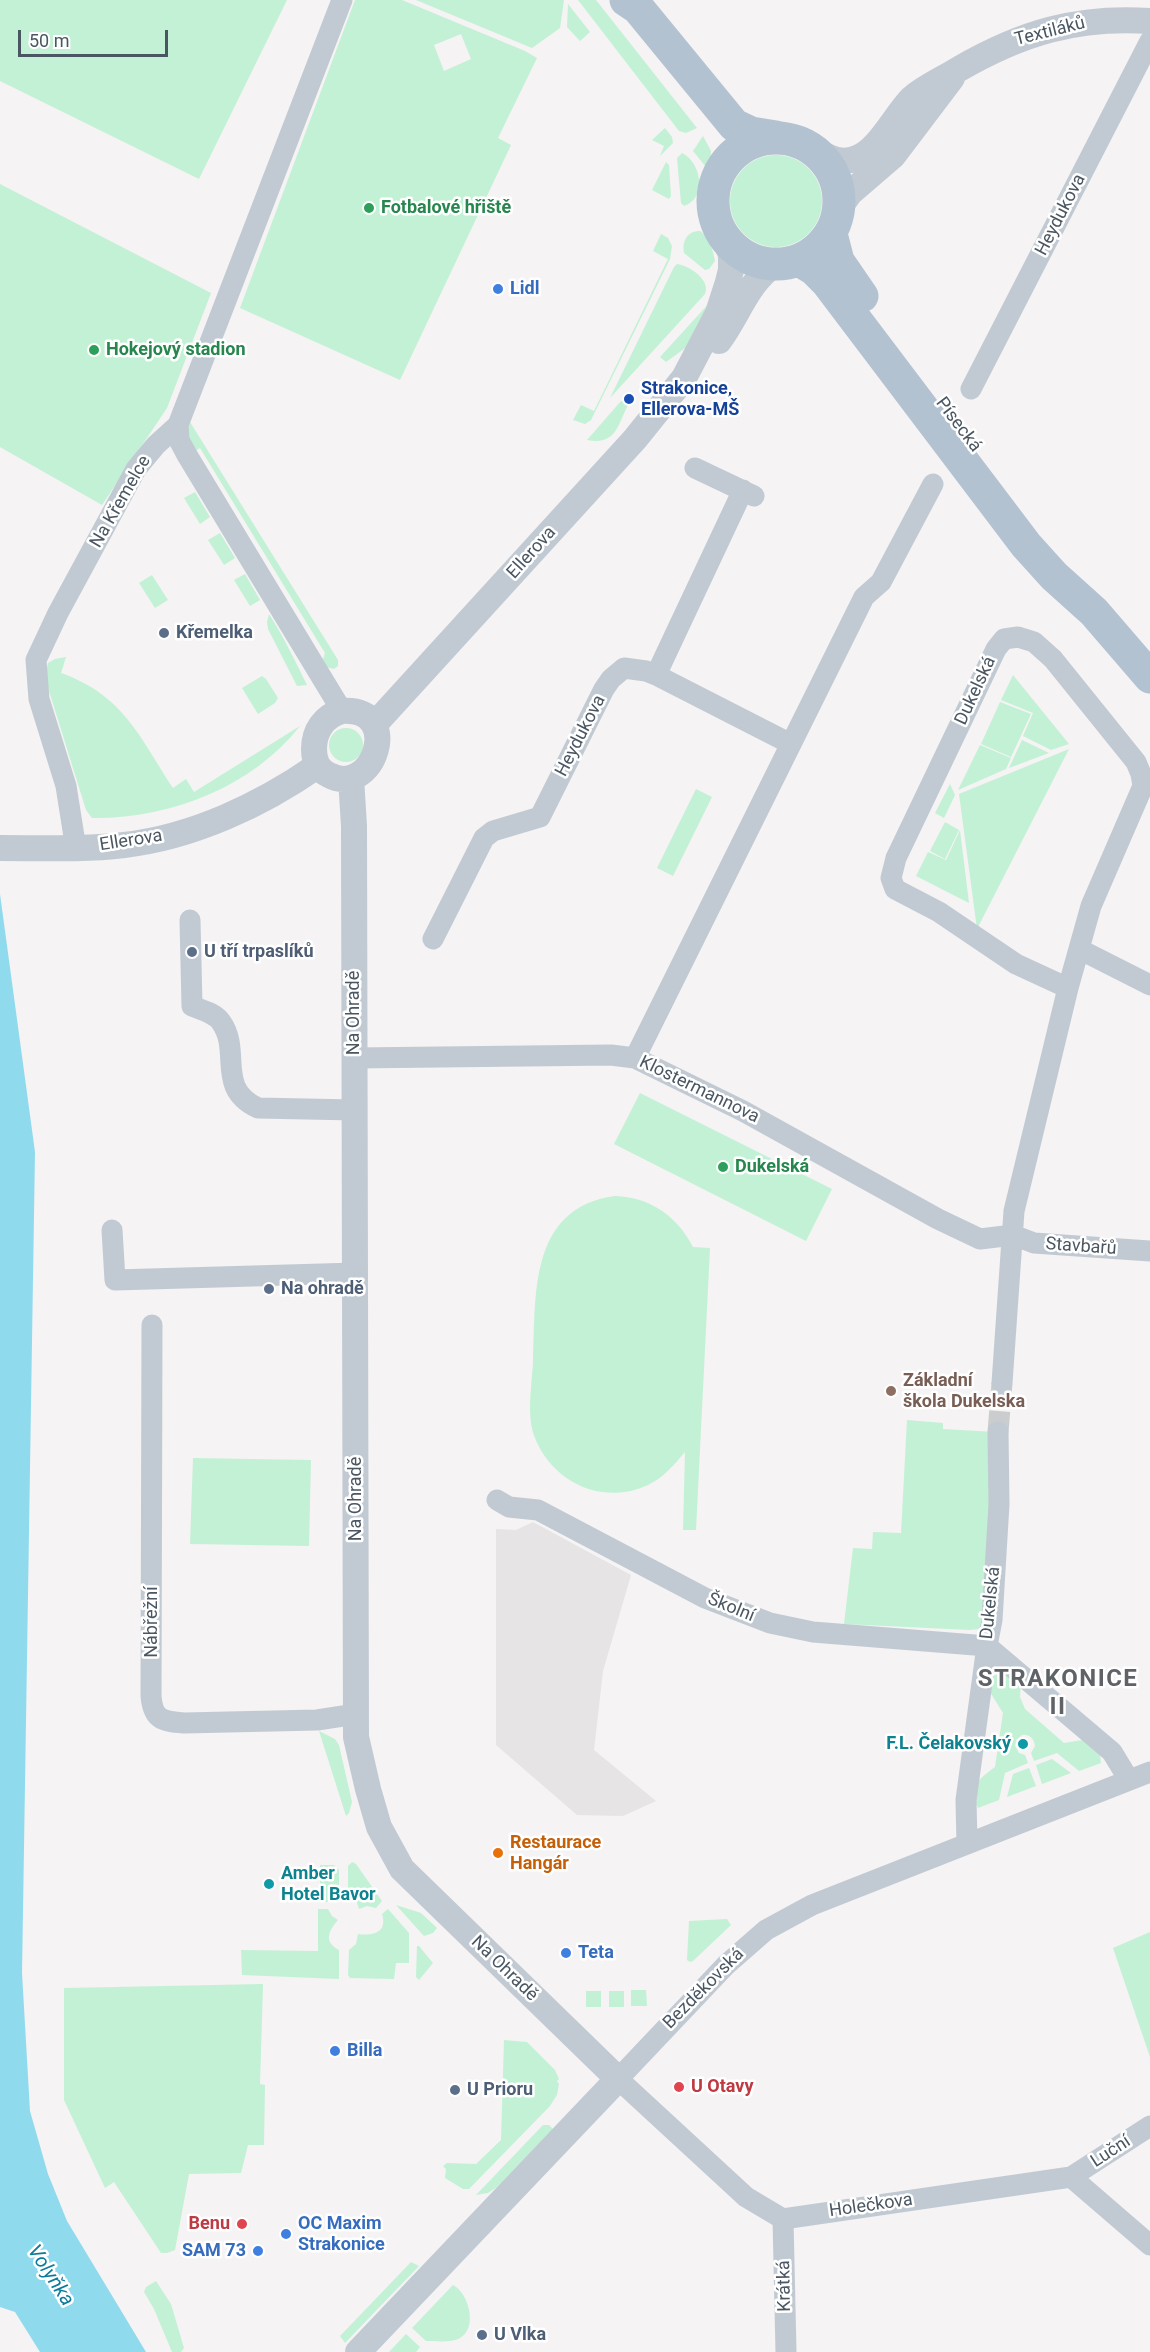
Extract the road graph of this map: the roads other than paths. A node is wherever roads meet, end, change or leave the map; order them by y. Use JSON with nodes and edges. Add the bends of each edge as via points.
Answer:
{"nodes":[{"id":1,"x":342,"y":0,"type":"edge"},
{"id":2,"x":620,"y":0,"type":"edge"},
{"id":3,"x":626,"y":0,"type":"edge"},
{"id":4,"x":1150,"y":21,"type":"edge"},
{"id":5,"x":1150,"y":41,"type":"edge"},
{"id":6,"x":958,"y":70,"type":"junction"},
{"id":7,"x":776,"y":137,"type":"junction"},
{"id":8,"x":818,"y":152,"type":"junction"},
{"id":9,"x":719,"y":172,"type":"junction"},
{"id":10,"x":835,"y":220,"type":"junction"},
{"id":11,"x":724,"y":236,"type":"junction"},
{"id":12,"x":787,"y":262,"type":"junction"},
{"id":13,"x":684,"y":378,"type":"junction"},
{"id":14,"x":971,"y":389,"type":"dead end"},
{"id":15,"x":178,"y":425,"type":"junction"},
{"id":16,"x":695,"y":468,"type":"dead end"},
{"id":17,"x":933,"y":484,"type":"dead end"},
{"id":18,"x":1094,"y":612,"type":"junction"},
{"id":19,"x":656,"y":675,"type":"junction"},
{"id":20,"x":1150,"y":677,"type":"edge"},
{"id":21,"x":342,"y":711,"type":"junction"},
{"id":22,"x":375,"y":724,"type":"junction"},
{"id":23,"x":791,"y":744,"type":"junction"},
{"id":24,"x":317,"y":766,"type":"junction"},
{"id":25,"x":351,"y":778,"type":"junction"},
{"id":26,"x":0,"y":848,"type":"edge"},
{"id":27,"x":76,"y":849,"type":"junction"},
{"id":28,"x":190,"y":920,"type":"dead end"},
{"id":29,"x":433,"y":939,"type":"dead end"},
{"id":30,"x":1079,"y":949,"type":"junction"},
{"id":31,"x":1150,"y":985,"type":"edge"},
{"id":32,"x":1068,"y":988,"type":"junction"},
{"id":33,"x":354,"y":1058,"type":"junction"},
{"id":34,"x":635,"y":1058,"type":"junction"},
{"id":35,"x":355,"y":1110,"type":"junction"},
{"id":36,"x":112,"y":1230,"type":"dead end"},
{"id":37,"x":1013,"y":1235,"type":"junction"},
{"id":38,"x":1150,"y":1251,"type":"edge"},
{"id":39,"x":356,"y":1273,"type":"junction"},
{"id":40,"x":152,"y":1325,"type":"dead end"},
{"id":41,"x":1002,"y":1383,"type":"tunnel mouth"},
{"id":42,"x":998,"y":1432,"type":"tunnel mouth"},
{"id":43,"x":497,"y":1500,"type":"dead end"},
{"id":44,"x":987,"y":1646,"type":"junction"},
{"id":45,"x":356,"y":1713,"type":"junction"},
{"id":46,"x":1150,"y":1772,"type":"edge"},
{"id":47,"x":1129,"y":1780,"type":"junction"},
{"id":48,"x":967,"y":1844,"type":"junction"},
{"id":49,"x":618,"y":2079,"type":"junction"},
{"id":50,"x":1150,"y":2126,"type":"edge"},
{"id":51,"x":1071,"y":2177,"type":"junction"},
{"id":52,"x":783,"y":2219,"type":"junction"},
{"id":53,"x":1150,"y":2245,"type":"edge"},
{"id":54,"x":358,"y":2352,"type":"edge"},
{"id":55,"x":786,"y":2352,"type":"edge"}],
"edges":[{"from":1,"to":15,"type":"street","name":"Na Křemelce"},
{"from":2,"to":9,"type":"main road","via":[[627,16],[716,138]]},
{"from":3,"to":7,"type":"main road","via":[[638,8],[734,125],[750,133]]},
{"from":4,"to":6,"type":"street","name":"Textiláků","via":[[1102,21],[1053,28],[1004,45]]},
{"from":5,"to":14,"type":"street","name":"Heydukova"},
{"from":6,"to":8,"type":"street","name":"Textiláků","via":[[913,98],[862,156],[840,161]]},
{"from":6,"to":10,"type":"street","via":[[893,156],[850,193]]},
{"from":7,"to":8,"type":"main road","via":[[794,139]]},
{"from":7,"to":9,"type":"main road","via":[[742,146]]},
{"from":8,"to":10,"type":"main road","via":[[836,177],[840,192]]},
{"from":9,"to":11,"type":"main road","via":[[713,206]]},
{"from":10,"to":12,"type":"main road","via":[[817,250]]},
{"from":10,"to":18,"type":"main road","name":"Písecká","via":[[834,253],[842,270],[1047,541]]},
{"from":11,"to":12,"type":"main road","via":[[746,257],[760,262]]},
{"from":11,"to":13,"type":"street","name":"Ellerova","via":[[731,255],[728,282],[718,313]]},
{"from":12,"to":13,"type":"street","name":"Ellerova","via":[[761,274],[710,355]]},
{"from":12,"to":18,"type":"main road","name":"Písecká","via":[[814,269],[826,282],[1026,545]]},
{"from":13,"to":22,"type":"street","name":"Ellerova","via":[[635,439]]},
{"from":15,"to":21,"type":"street","via":[[179,440],[187,456]]},
{"from":15,"to":27,"type":"street","name":"Na Křemelce","via":[[136,469],[36,660],[39,699],[66,786]]},
{"from":16,"to":19,"type":"street","via":[[749,494]]},
{"from":17,"to":23,"type":"street","via":[[881,582],[864,597]]},
{"from":18,"to":20,"type":"main road","name":"Písecká"},
{"from":19,"to":23,"type":"street","name":"Heydukova"},
{"from":19,"to":29,"type":"street","name":"Heydukova","via":[[624,668],[611,679],[540,817],[493,831],[484,838]]},
{"from":21,"to":22,"type":"street","via":[[363,715]]},
{"from":21,"to":24,"type":"street","via":[[327,718],[316,733]]},
{"from":22,"to":25,"type":"street","via":[[373,757]]},
{"from":23,"to":34,"type":"street"},
{"from":24,"to":25,"type":"street","via":[[331,777]]},
{"from":24,"to":27,"type":"street","name":"Ellerova","via":[[225,817],[177,834],[127,845]]},
{"from":25,"to":33,"type":"street","name":"Na Ohradě"},
{"from":26,"to":27,"type":"street","name":"Ellerova"},
{"from":28,"to":35,"type":"street","via":[[192,1006],[222,1022],[236,1089],[244,1102],[258,1108]]},
{"from":30,"to":31,"type":"street"},
{"from":30,"to":32,"type":"street","name":"Dukelská"},
{"from":30,"to":32,"type":"street","name":"Dukelská","via":[[1091,906],[1143,786],[1141,774],[1136,762],[1053,659],[1034,642],[1018,637],[1004,639],[896,858],[891,878],[895,889],[939,912],[1016,964]]},
{"from":32,"to":37,"type":"street","name":"Dukelská","via":[[1014,1211]]},
{"from":33,"to":34,"type":"street","name":"Klostermannova"},
{"from":33,"to":35,"type":"street","name":"Na Ohradě"},
{"from":34,"to":37,"type":"street","name":"Klostermannova","via":[[743,1111],[980,1239]]},
{"from":35,"to":39,"type":"street","name":"Na Ohradě"},
{"from":36,"to":39,"type":"street","via":[[115,1280]]},
{"from":37,"to":38,"type":"street","name":"Stavbařů","via":[[1034,1243]]},
{"from":37,"to":41,"type":"street","name":"Dukelská"},
{"from":39,"to":45,"type":"street","name":"Na Ohradě"},
{"from":40,"to":45,"type":"street","name":"Nábřežní","via":[[151,1696],[156,1714],[160,1720],[184,1723],[317,1720]]},
{"from":42,"to":44,"type":"street","name":"Dukelská","via":[[999,1504]]},
{"from":43,"to":44,"type":"street","name":"Školní","via":[[509,1507],[538,1510],[705,1598],[770,1623],[813,1632]]},
{"from":44,"to":47,"type":"street","via":[[1112,1752]]},
{"from":44,"to":48,"type":"street","name":"Dukelská","via":[[966,1800]]},
{"from":45,"to":49,"type":"street","name":"Na Ohradě","via":[[356,1737],[379,1827],[402,1869]]},
{"from":46,"to":47,"type":"street","name":"Bezděkovská"},
{"from":47,"to":48,"type":"street","name":"Bezděkovská"},
{"from":48,"to":49,"type":"street","name":"Bezděkovská","via":[[812,1905],[766,1930],[726,1965]]},
{"from":49,"to":52,"type":"street","via":[[746,2197]]},
{"from":49,"to":54,"type":"street","name":"Bezděkovská"},
{"from":50,"to":51,"type":"street","name":"Luční"},
{"from":51,"to":52,"type":"street","name":"Holečkova"},
{"from":51,"to":53,"type":"street"},
{"from":52,"to":55,"type":"street","name":"Krátká"}]}
